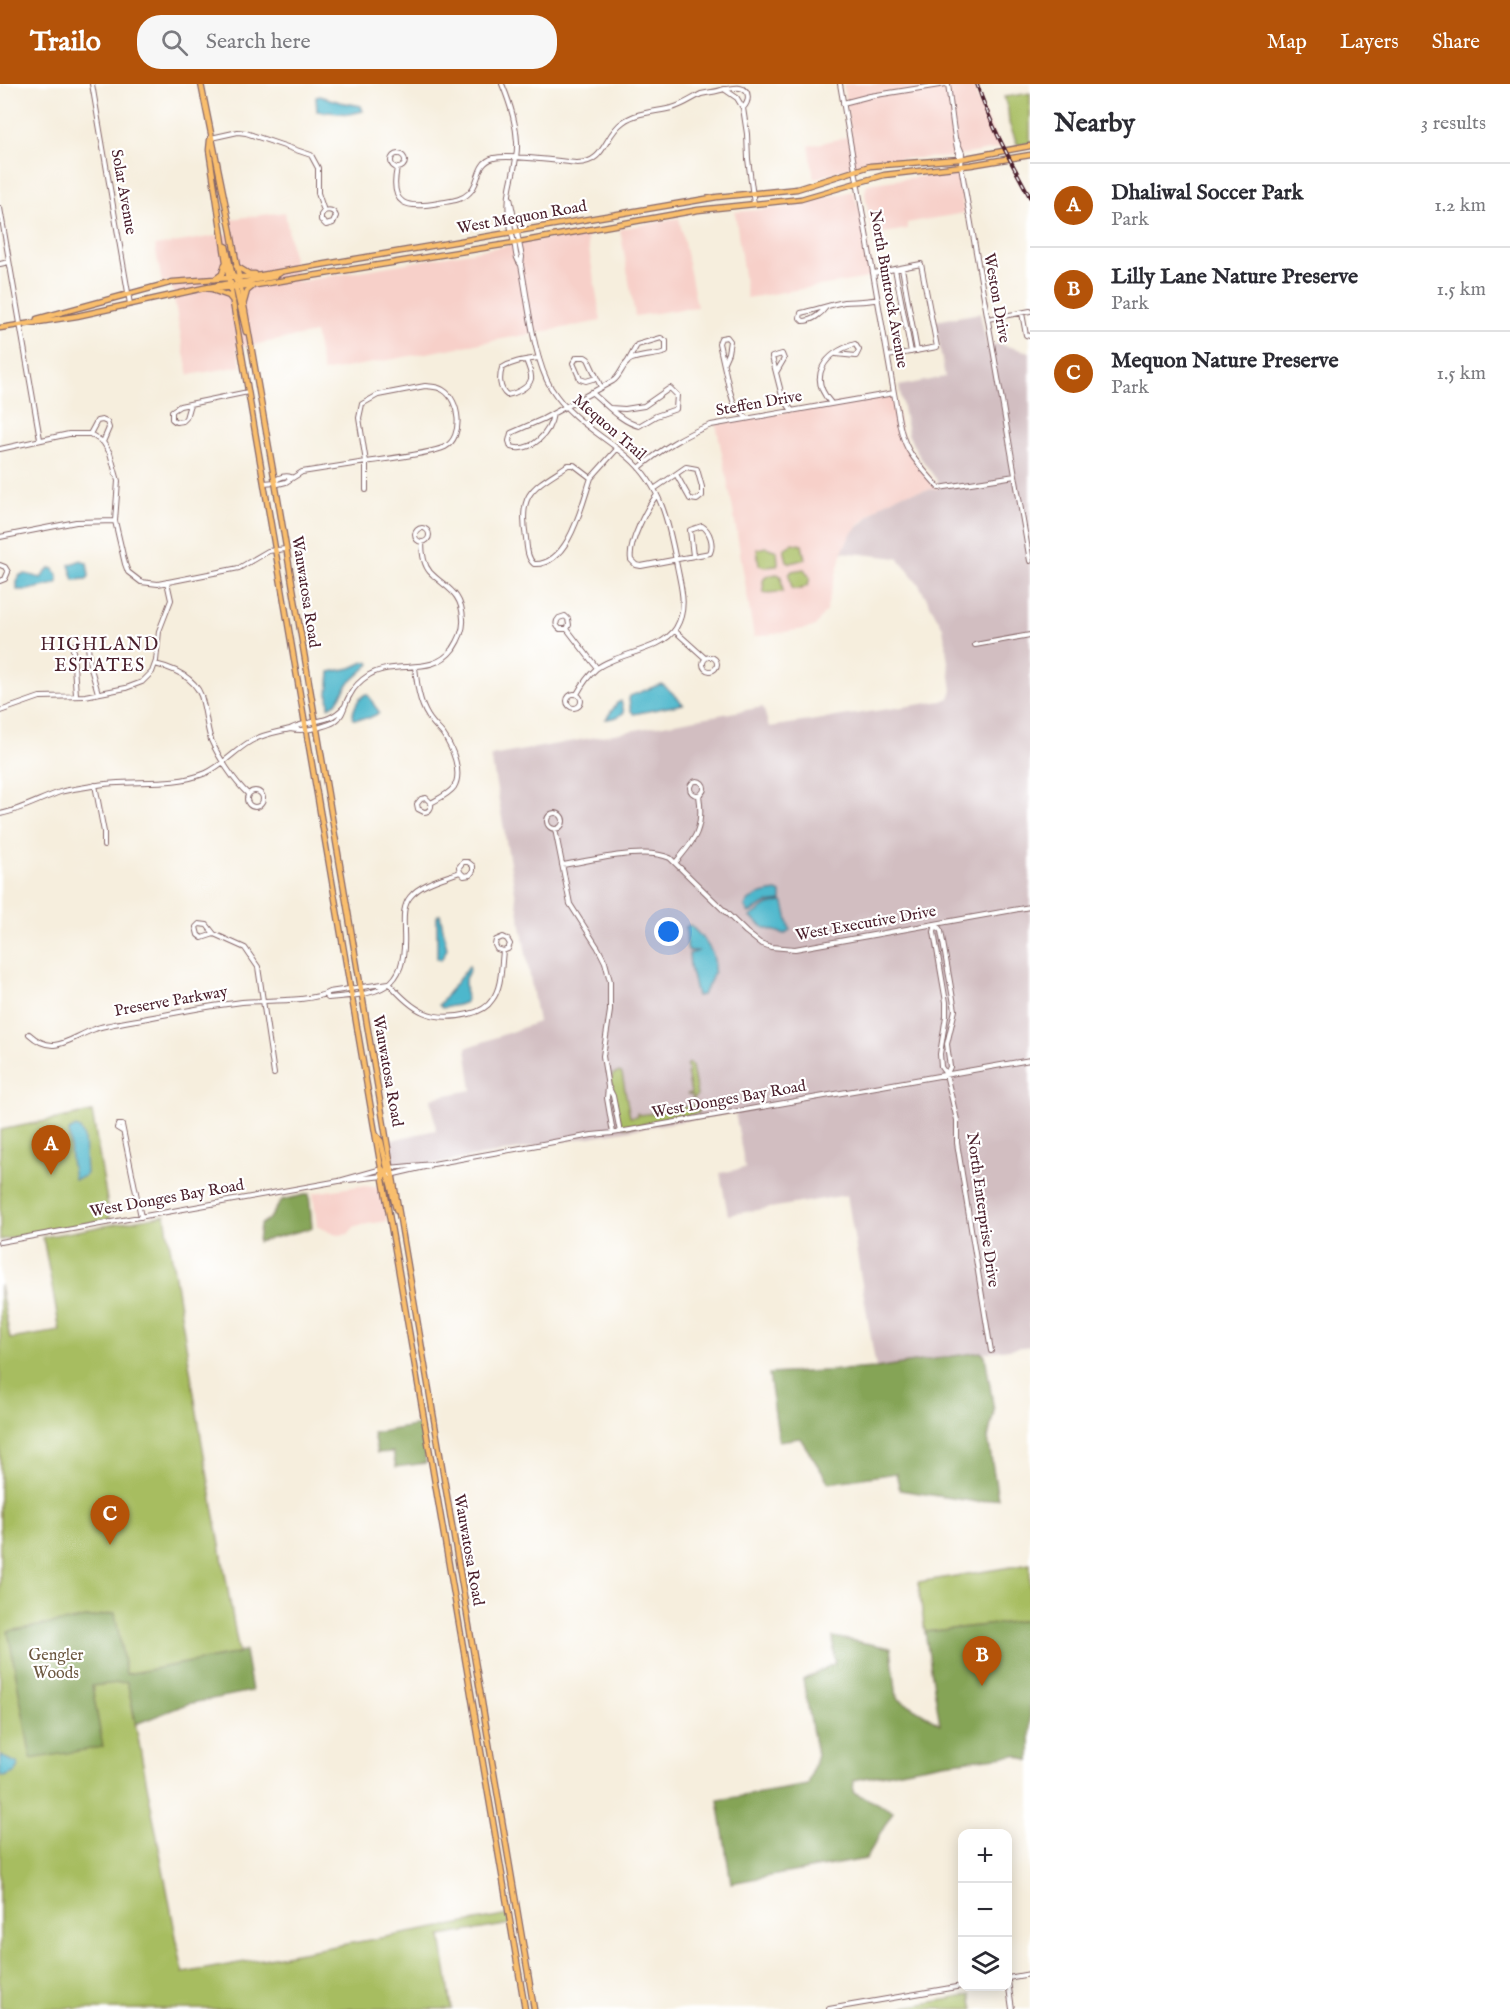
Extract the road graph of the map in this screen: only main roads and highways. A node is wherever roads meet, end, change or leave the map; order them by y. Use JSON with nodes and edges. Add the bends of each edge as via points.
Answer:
{"nodes":[{"id":1,"x":201,"y":84,"type":"edge"},
{"id":2,"x":210,"y":138,"type":"junction"},
{"id":3,"x":1030,"y":146,"type":"edge"},
{"id":4,"x":1030,"y":155,"type":"edge"},
{"id":5,"x":668,"y":206,"type":"junction"},
{"id":6,"x":670,"y":215,"type":"junction"},
{"id":7,"x":575,"y":221,"type":"junction"},
{"id":8,"x":577,"y":231,"type":"junction"},
{"id":9,"x":222,"y":235,"type":"junction"},
{"id":10,"x":226,"y":262,"type":"junction"},
{"id":11,"x":236,"y":266,"type":"junction"},
{"id":12,"x":282,"y":272,"type":"junction"},
{"id":13,"x":267,"y":274,"type":"junction"},
{"id":14,"x":213,"y":279,"type":"junction"},
{"id":15,"x":202,"y":280,"type":"junction"},
{"id":16,"x":235,"y":283,"type":"junction"},
{"id":17,"x":255,"y":285,"type":"junction"},
{"id":18,"x":204,"y":288,"type":"junction"},
{"id":19,"x":212,"y":289,"type":"junction"},
{"id":20,"x":233,"y":301,"type":"junction"},
{"id":21,"x":243,"y":305,"type":"junction"},
{"id":22,"x":20,"y":324,"type":"junction"},
{"id":23,"x":0,"y":328,"type":"edge"},
{"id":24,"x":249,"y":340,"type":"junction"},
{"id":25,"x":386,"y":1169,"type":"junction"},
{"id":26,"x":388,"y":1176,"type":"junction"},
{"id":27,"x":525,"y":2009,"type":"edge"},
{"id":28,"x":534,"y":2009,"type":"edge"}],
"edges":[{"from":1,"to":2,"type":"main road","name":"Wauwatosa Road"},
{"from":2,"to":9,"type":"main road","name":"Wauwatosa Road"},
{"from":2,"to":11,"type":"main road","name":"Wauwatosa Road"},
{"from":3,"to":5,"type":"main road","name":"West Mequon Road","via":[[960,159],[889,164],[797,189]]},
{"from":4,"to":6,"type":"main road","name":"West Mequon Road","via":[[884,175],[801,199]]},
{"from":5,"to":6,"type":"main road"},
{"from":5,"to":7,"type":"main road","name":"West Mequon Road"},
{"from":6,"to":8,"type":"main road","name":"West Mequon Road"},
{"from":7,"to":8,"type":"main road"},
{"from":7,"to":12,"type":"main road","name":"West Mequon Road"},
{"from":8,"to":17,"type":"main road","name":"West Mequon Road"},
{"from":9,"to":10,"type":"main road","name":"Wauwatosa Road"},
{"from":9,"to":16,"type":"main road"},
{"from":10,"to":14,"type":"main road","via":[[221,276]]},
{"from":10,"to":16,"type":"main road","name":"Wauwatosa Road"},
{"from":11,"to":13,"type":"main road","via":[[249,274]]},
{"from":11,"to":16,"type":"main road","name":"Wauwatosa Road"},
{"from":12,"to":13,"type":"main road","name":"West Mequon Road"},
{"from":12,"to":16,"type":"main road"},
{"from":13,"to":16,"type":"main road","name":"West Mequon Road"},
{"from":14,"to":15,"type":"main road","name":"West Mequon Road"},
{"from":14,"to":16,"type":"main road","name":"West Mequon Road"},
{"from":15,"to":18,"type":"main road"},
{"from":15,"to":22,"type":"main road","name":"West Mequon Road","via":[[173,282]]},
{"from":16,"to":17,"type":"main road","name":"West Mequon Road"},
{"from":16,"to":18,"type":"main road"},
{"from":16,"to":19,"type":"main road","name":"West Mequon Road"},
{"from":16,"to":20,"type":"main road","name":"Wauwatosa Road"},
{"from":16,"to":21,"type":"main road","name":"Wauwatosa Road"},
{"from":16,"to":24,"type":"main road"},
{"from":17,"to":21,"type":"main road","via":[[247,291]]},
{"from":18,"to":19,"type":"main road","name":"West Mequon Road"},
{"from":18,"to":22,"type":"main road","name":"West Mequon Road","via":[[77,316]]},
{"from":19,"to":20,"type":"main road"},
{"from":20,"to":25,"type":"main road","name":"Wauwatosa Road","via":[[376,1134]]},
{"from":21,"to":24,"type":"main road","name":"Wauwatosa Road"},
{"from":22,"to":23,"type":"main road","name":"West Mequon Road"},
{"from":24,"to":25,"type":"main road","name":"Wauwatosa Road","via":[[362,994]]},
{"from":25,"to":26,"type":"main road"},
{"from":25,"to":26,"type":"main road","name":"Wauwatosa Road"},
{"from":26,"to":27,"type":"main road","name":"Wauwatosa Road"},
{"from":26,"to":28,"type":"main road","name":"Wauwatosa Road","via":[[400,1216]]}]}
